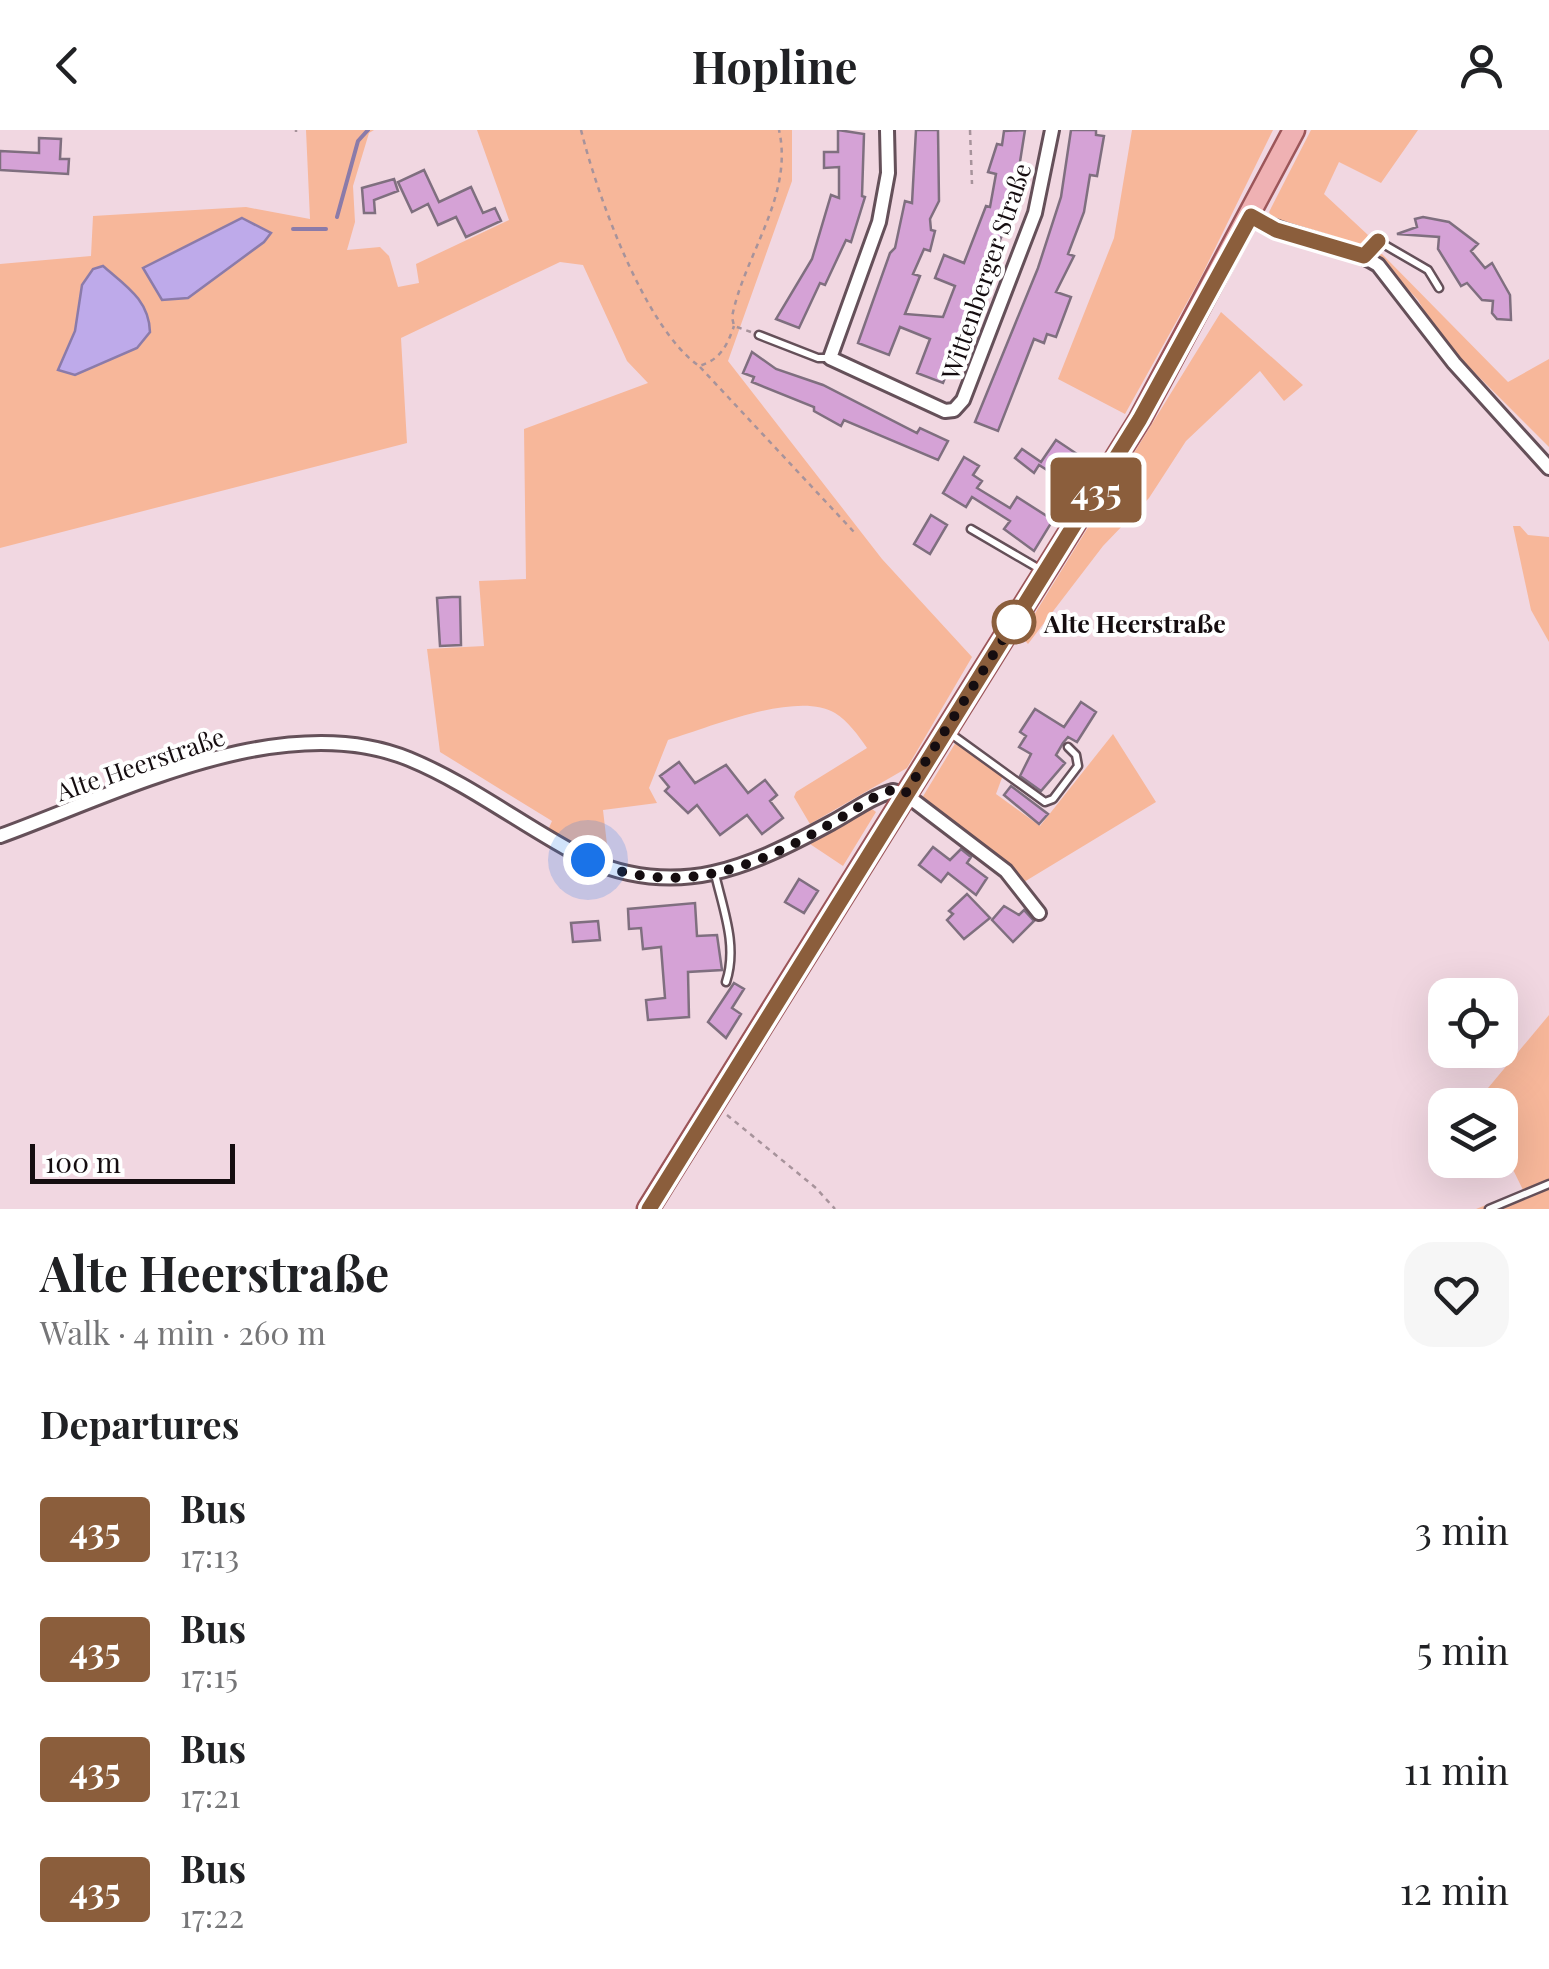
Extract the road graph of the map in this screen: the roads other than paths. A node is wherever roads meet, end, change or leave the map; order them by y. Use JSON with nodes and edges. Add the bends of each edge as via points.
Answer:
{"nodes":[{"id":1,"x":887,"y":130,"type":"edge"},
{"id":2,"x":1052,"y":130,"type":"edge"},
{"id":3,"x":1294,"y":130,"type":"edge"},
{"id":4,"x":1251,"y":216,"type":"junction"},
{"id":5,"x":1364,"y":256,"type":"junction"},
{"id":6,"x":1439,"y":288,"type":"dead end"},
{"id":7,"x":759,"y":334,"type":"road end"},
{"id":8,"x":830,"y":358,"type":"junction"},
{"id":9,"x":1549,"y":468,"type":"edge"},
{"id":10,"x":971,"y":529,"type":"dead end"},
{"id":11,"x":1045,"y":572,"type":"junction"},
{"id":12,"x":946,"y":730,"type":"junction"},
{"id":13,"x":1068,"y":747,"type":"dead end"},
{"id":14,"x":905,"y":794,"type":"junction"},
{"id":15,"x":0,"y":836,"type":"edge"},
{"id":16,"x":715,"y":874,"type":"junction"},
{"id":17,"x":1039,"y":913,"type":"dead end"},
{"id":18,"x":726,"y":982,"type":"dead end"},
{"id":19,"x":1549,"y":1184,"type":"edge"},
{"id":20,"x":648,"y":1209,"type":"edge"},
{"id":21,"x":1488,"y":1209,"type":"edge"}],
"edges":[{"from":1,"to":8,"type":"street","via":[[879,222]]},
{"from":2,"to":8,"type":"street","name":"Wittenberger Straße","via":[[1035,213],[954,410],[930,407]]},
{"from":3,"to":4,"type":"main road"},
{"from":4,"to":5,"type":"street"},
{"from":4,"to":11,"type":"main road","via":[[1140,419]]},
{"from":5,"to":6,"type":"lane","via":[[1378,241],[1428,270]]},
{"from":5,"to":9,"type":"street","via":[[1406,296],[1454,363]]},
{"from":7,"to":8,"type":"lane"},
{"from":10,"to":11,"type":"lane"},
{"from":11,"to":12,"type":"main road"},
{"from":12,"to":13,"type":"lane","via":[[1045,802],[1078,766]]},
{"from":12,"to":14,"type":"main road"},
{"from":14,"to":16,"type":"street","name":"Alte Heerstraße","via":[[878,795],[808,836]]},
{"from":14,"to":17,"type":"street","via":[[1006,871]]},
{"from":14,"to":20,"type":"main road"},
{"from":15,"to":16,"type":"street","name":"Alte Heerstraße","via":[[201,763],[289,745],[350,744],[435,770],[614,871],[666,880]]},
{"from":16,"to":18,"type":"lane","via":[[730,933]]},
{"from":19,"to":21,"type":"lane"}]}
